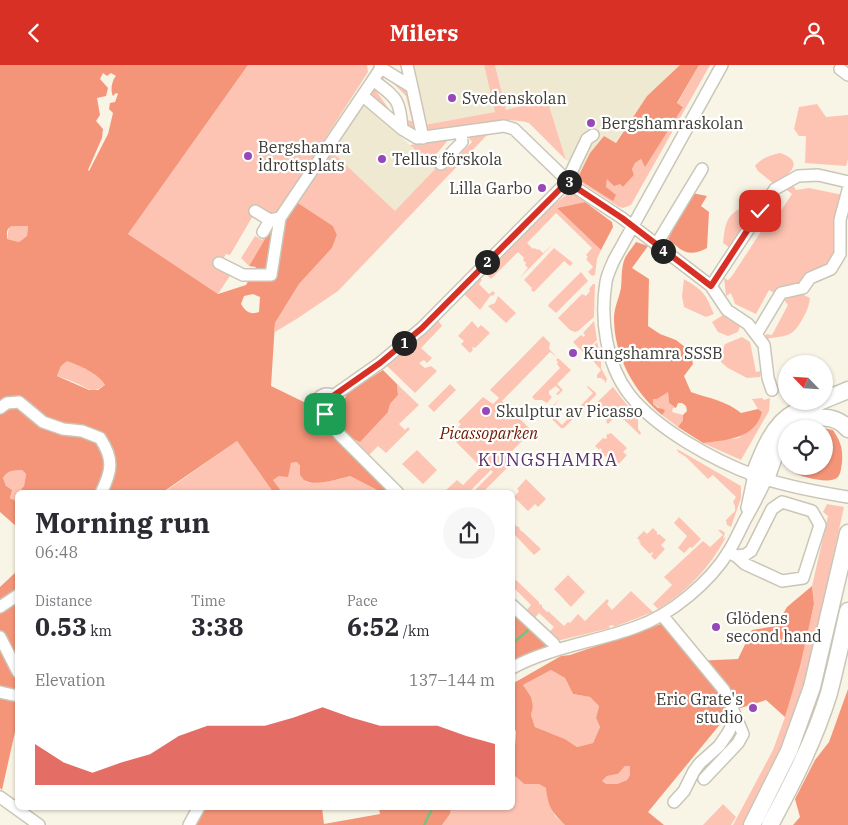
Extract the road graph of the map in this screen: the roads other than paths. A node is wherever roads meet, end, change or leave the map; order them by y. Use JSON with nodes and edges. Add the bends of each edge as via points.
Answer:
{"nodes":[{"id":1,"x":407,"y":65,"type":"edge"},
{"id":2,"x":722,"y":65,"type":"edge"},
{"id":3,"x":381,"y":67,"type":"edge"},
{"id":4,"x":373,"y":80,"type":"junction"},
{"id":5,"x":412,"y":87,"type":"junction"},
{"id":6,"x":363,"y":96,"type":"junction"},
{"id":7,"x":402,"y":129,"type":"junction"},
{"id":8,"x":461,"y":133,"type":"junction"},
{"id":9,"x":593,"y":135,"type":"dead end"},
{"id":10,"x":423,"y":138,"type":"junction"},
{"id":11,"x":441,"y":164,"type":"dead end"},
{"id":12,"x":702,"y":169,"type":"dead end"},
{"id":13,"x":566,"y":181,"type":"junction"},
{"id":14,"x":848,"y":182,"type":"edge"},
{"id":15,"x":848,"y":190,"type":"edge"},
{"id":16,"x":256,"y":211,"type":"dead end"},
{"id":17,"x":275,"y":219,"type":"junction"},
{"id":18,"x":633,"y":227,"type":"junction"},
{"id":19,"x":263,"y":232,"type":"dead end"},
{"id":20,"x":656,"y":245,"type":"junction"},
{"id":21,"x":219,"y":263,"type":"dead end"},
{"id":22,"x":711,"y":286,"type":"junction"},
{"id":23,"x":757,"y":333,"type":"junction"},
{"id":24,"x":772,"y":390,"type":"dead end"},
{"id":25,"x":848,"y":390,"type":"edge"},
{"id":26,"x":333,"y":396,"type":"junction"},
{"id":27,"x":0,"y":408,"type":"edge"},
{"id":28,"x":332,"y":413,"type":"junction"},
{"id":29,"x":806,"y":420,"type":"edge"},
{"id":30,"x":848,"y":429,"type":"edge"},
{"id":31,"x":778,"y":446,"type":"edge"},
{"id":32,"x":760,"y":477,"type":"junction"},
{"id":33,"x":102,"y":490,"type":"edge"},
{"id":34,"x":395,"y":490,"type":"edge"},
{"id":35,"x":848,"y":497,"type":"edge"},
{"id":36,"x":848,"y":533,"type":"edge"},
{"id":37,"x":732,"y":554,"type":"junction"},
{"id":38,"x":15,"y":597,"type":"edge"},
{"id":39,"x":0,"y":607,"type":"edge"},
{"id":40,"x":515,"y":608,"type":"edge"},
{"id":41,"x":848,"y":611,"type":"edge"},
{"id":42,"x":662,"y":615,"type":"junction"},
{"id":43,"x":0,"y":637,"type":"edge"},
{"id":44,"x":557,"y":651,"type":"junction"},
{"id":45,"x":15,"y":666,"type":"edge"},
{"id":46,"x":515,"y":667,"type":"edge"},
{"id":47,"x":0,"y":693,"type":"edge"},
{"id":48,"x":15,"y":696,"type":"edge"},
{"id":49,"x":736,"y":717,"type":"junction"},
{"id":50,"x":704,"y":779,"type":"dead end"},
{"id":51,"x":0,"y":797,"type":"edge"},
{"id":52,"x":674,"y":802,"type":"dead end"},
{"id":53,"x":15,"y":808,"type":"edge"},
{"id":54,"x":18,"y":810,"type":"edge"},
{"id":55,"x":197,"y":810,"type":"edge"},
{"id":56,"x":39,"y":825,"type":"edge"},
{"id":57,"x":189,"y":825,"type":"edge"},
{"id":58,"x":752,"y":825,"type":"edge"},
{"id":59,"x":770,"y":825,"type":"edge"}],
"edges":[{"from":1,"to":5,"type":"street"},
{"from":2,"to":18,"type":"street"},
{"from":3,"to":4,"type":"street"},
{"from":3,"to":5,"type":"street"},
{"from":4,"to":6,"type":"street"},
{"from":4,"to":7,"type":"street","via":[[397,99]]},
{"from":5,"to":10,"type":"street"},
{"from":6,"to":7,"type":"street"},
{"from":6,"to":17,"type":"street","via":[[310,164]]},
{"from":7,"to":10,"type":"street","via":[[417,139]]},
{"from":8,"to":10,"type":"street"},
{"from":8,"to":11,"type":"street","via":[[462,142]]},
{"from":8,"to":13,"type":"street","via":[[504,126],[514,129]]},
{"from":9,"to":13,"type":"street","via":[[587,139]]},
{"from":12,"to":20,"type":"street"},
{"from":13,"to":18,"type":"street"},
{"from":13,"to":26,"type":"street","via":[[422,328]]},
{"from":14,"to":22,"type":"street","via":[[818,175],[798,176],[775,189]]},
{"from":15,"to":23,"type":"street","via":[[840,220],[840,255],[831,269],[810,278],[802,288],[781,293]]},
{"from":16,"to":17,"type":"street"},
{"from":17,"to":19,"type":"street"},
{"from":17,"to":21,"type":"street","via":[[271,275],[243,275]]},
{"from":18,"to":20,"type":"street"},
{"from":18,"to":32,"type":"street","via":[[606,281],[606,337],[619,376],[628,393],[665,427],[708,453]]},
{"from":20,"to":22,"type":"street"},
{"from":22,"to":23,"type":"street","via":[[727,310]]},
{"from":23,"to":24,"type":"street","via":[[764,345]]},
{"from":25,"to":32,"type":"highway","via":[[792,414],[769,442]]},
{"from":26,"to":28,"type":"street","via":[[337,405]]},
{"from":26,"to":28,"type":"street","via":[[322,395],[317,403],[321,413]]},
{"from":27,"to":33,"type":"street","via":[[7,403],[19,402],[43,422],[100,438],[110,455],[111,466]]},
{"from":28,"to":34,"type":"street","via":[[339,433]]},
{"from":29,"to":30,"type":"highway","via":[[832,419]]},
{"from":31,"to":32,"type":"highway"},
{"from":32,"to":35,"type":"street"},
{"from":32,"to":37,"type":"street","via":[[744,522],[734,534]]},
{"from":36,"to":58,"type":"highway","via":[[812,687],[789,751]]},
{"from":37,"to":37,"type":"street","via":[[745,564],[782,581],[803,578],[820,525],[812,511],[782,502],[772,509],[751,551],[745,555]]},
{"from":37,"to":42,"type":"street"},
{"from":38,"to":39,"type":"street"},
{"from":40,"to":44,"type":"street","via":[[553,643]]},
{"from":41,"to":59,"type":"highway","via":[[828,694],[815,732]]},
{"from":42,"to":44,"type":"street","via":[[637,627]]},
{"from":42,"to":49,"type":"street","via":[[724,690]]},
{"from":43,"to":45,"type":"street"},
{"from":44,"to":46,"type":"street"},
{"from":47,"to":48,"type":"street"},
{"from":49,"to":50,"type":"street","via":[[743,734]]},
{"from":49,"to":52,"type":"street","via":[[719,746],[700,763]]},
{"from":51,"to":53,"type":"street"},
{"from":54,"to":56,"type":"street"},
{"from":55,"to":57,"type":"street"}]}
